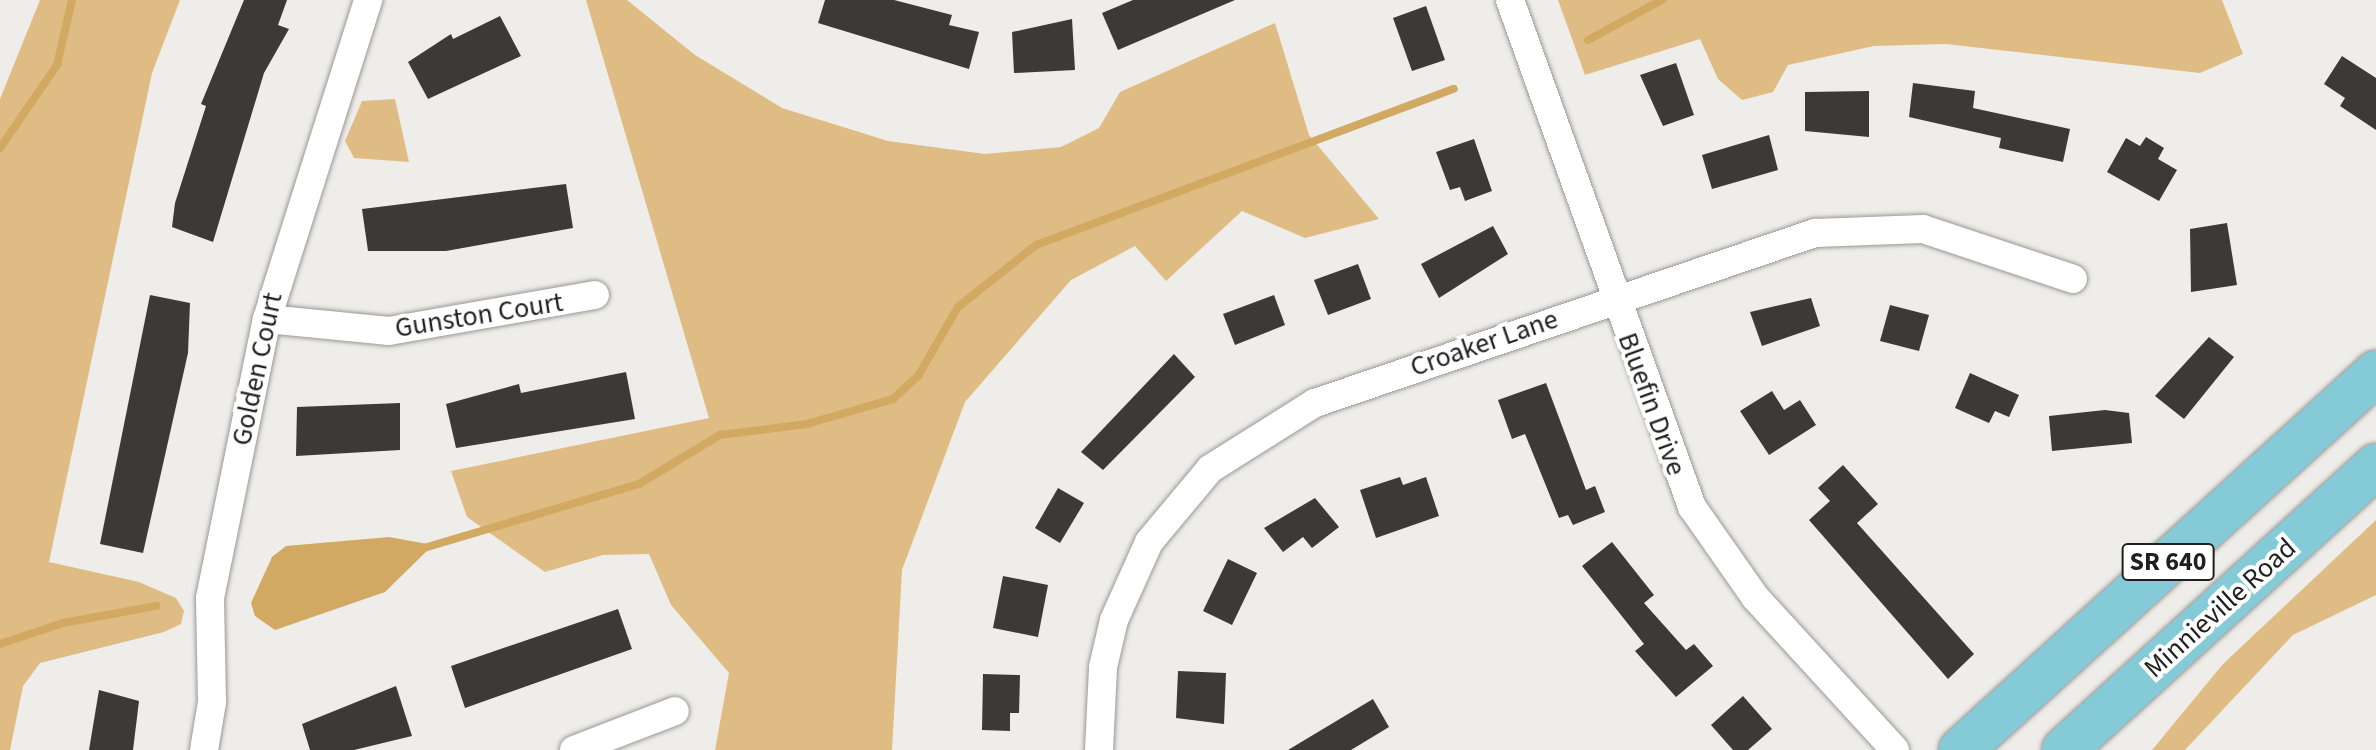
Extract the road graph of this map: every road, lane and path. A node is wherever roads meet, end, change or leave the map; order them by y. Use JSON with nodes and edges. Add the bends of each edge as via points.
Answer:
{"nodes":[{"id":1,"x":368,"y":0,"type":"edge"},
{"id":2,"x":1510,"y":0,"type":"edge"},
{"id":3,"x":2073,"y":279,"type":"dead end"},
{"id":4,"x":595,"y":295,"type":"dead end"},
{"id":5,"x":1614,"y":299,"type":"junction"},
{"id":6,"x":267,"y":319,"type":"junction"},
{"id":7,"x":2376,"y":373,"type":"edge"},
{"id":8,"x":2376,"y":466,"type":"edge"},
{"id":9,"x":675,"y":711,"type":"dead end"},
{"id":10,"x":204,"y":750,"type":"edge"},
{"id":11,"x":574,"y":750,"type":"edge"},
{"id":12,"x":1099,"y":750,"type":"edge"},
{"id":13,"x":1895,"y":750,"type":"edge"},
{"id":14,"x":1961,"y":750,"type":"edge"},
{"id":15,"x":2064,"y":750,"type":"edge"}],
"edges":[{"from":1,"to":6,"type":"street","name":"Golden Court"},
{"from":2,"to":5,"type":"street","name":"Bluefin Drive"},
{"from":3,"to":5,"type":"street","name":"Croaker Lane","via":[[1953,236],[1884,226],[1788,239]]},
{"from":4,"to":6,"type":"street","name":"Gunston Court","via":[[389,331]]},
{"from":5,"to":12,"type":"street","name":"Croaker Lane","via":[[1315,403],[1210,469],[1177,504],[1131,576],[1103,667]]},
{"from":5,"to":13,"type":"street","name":"Bluefin Drive","via":[[1667,451],[1717,548]]},
{"from":6,"to":10,"type":"street","name":"Golden Court","via":[[210,598],[212,702]]},
{"from":7,"to":14,"type":"main road","number":"SR 640"},
{"from":8,"to":15,"type":"main road","name":"Minnieville Road","number":"SR 640"},
{"from":9,"to":11,"type":"street"}]}
